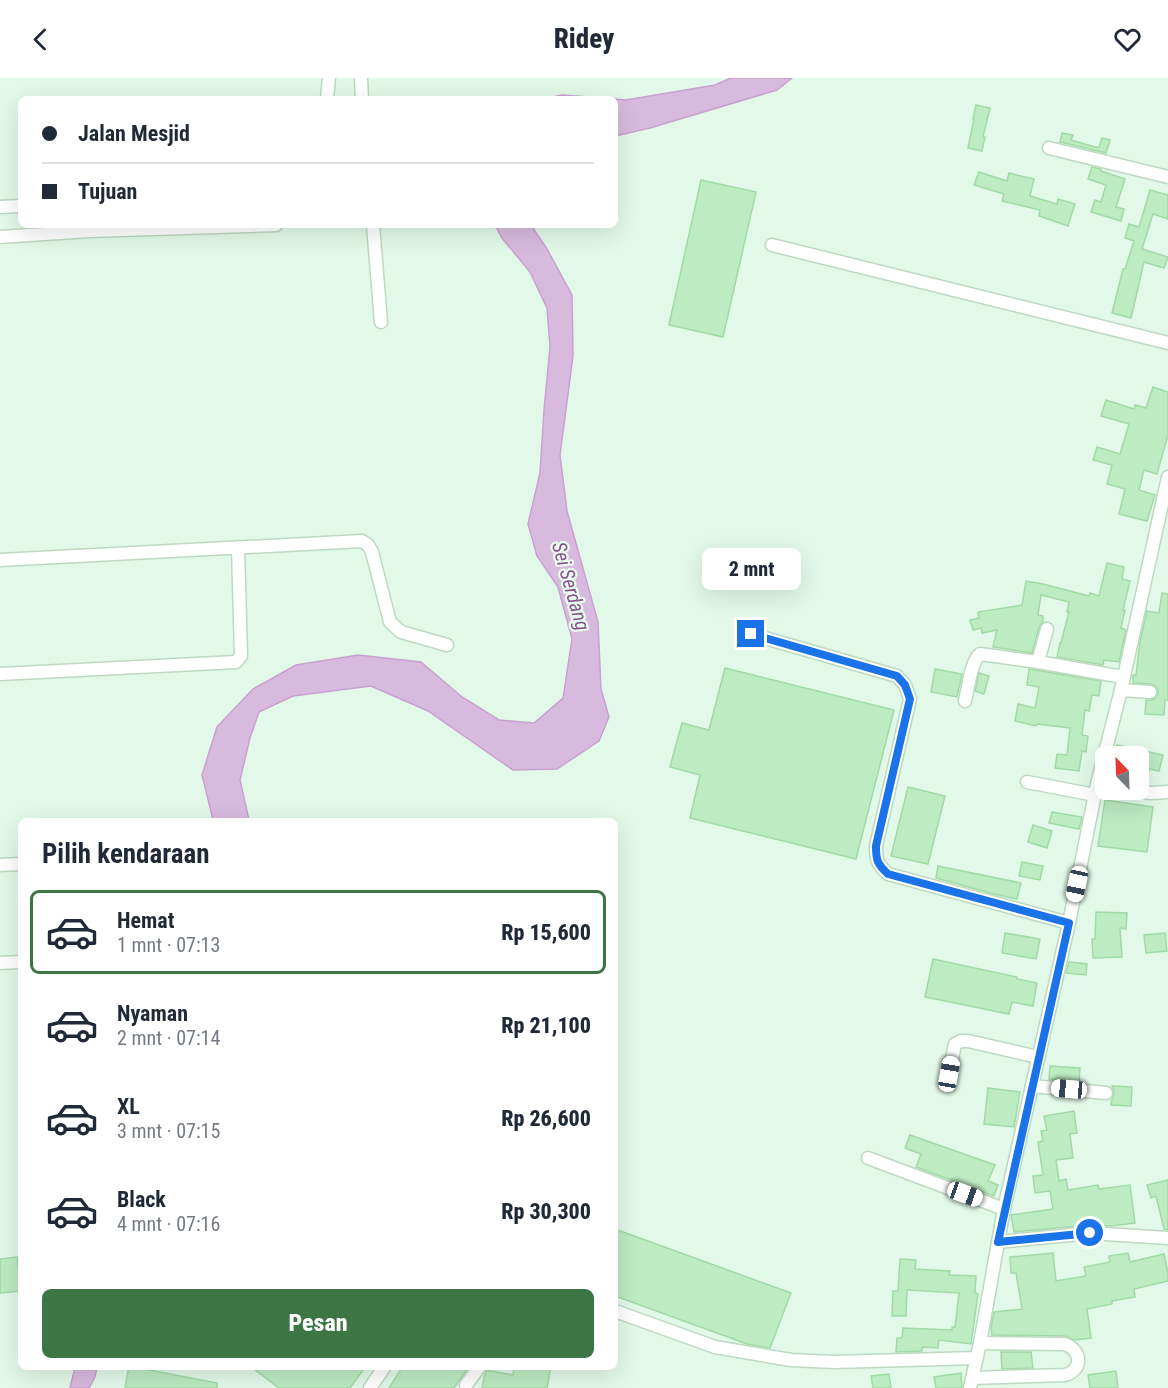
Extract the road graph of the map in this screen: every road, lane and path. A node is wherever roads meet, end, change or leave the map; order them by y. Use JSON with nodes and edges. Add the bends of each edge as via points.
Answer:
{"nodes":[{"id":1,"x":329,"y":78,"type":"edge"},
{"id":2,"x":361,"y":78,"type":"edge"},
{"id":3,"x":327,"y":96,"type":"edge"},
{"id":4,"x":362,"y":96,"type":"edge"},
{"id":5,"x":1048,"y":148,"type":"dead end"},
{"id":6,"x":1168,"y":177,"type":"edge"},
{"id":7,"x":18,"y":206,"type":"edge"},
{"id":8,"x":0,"y":207,"type":"edge"},
{"id":9,"x":182,"y":228,"type":"edge"},
{"id":10,"x":373,"y":228,"type":"edge"},
{"id":11,"x":0,"y":237,"type":"edge"},
{"id":12,"x":771,"y":245,"type":"dead end"},
{"id":13,"x":381,"y":322,"type":"dead end"},
{"id":14,"x":1168,"y":343,"type":"edge"},
{"id":15,"x":1168,"y":477,"type":"edge"},
{"id":16,"x":238,"y":548,"type":"junction"},
{"id":17,"x":0,"y":560,"type":"edge"},
{"id":18,"x":1047,"y":629,"type":"dead end"},
{"id":19,"x":751,"y":634,"type":"dead end"},
{"id":20,"x":447,"y":645,"type":"dead end"},
{"id":21,"x":1038,"y":662,"type":"junction"},
{"id":22,"x":0,"y":674,"type":"edge"},
{"id":23,"x":1123,"y":677,"type":"junction"},
{"id":24,"x":1120,"y":690,"type":"junction"},
{"id":25,"x":1150,"y":692,"type":"dead end"},
{"id":26,"x":965,"y":701,"type":"dead end"},
{"id":27,"x":1108,"y":746,"type":"edge"},
{"id":28,"x":1027,"y":782,"type":"dead end"},
{"id":29,"x":1095,"y":788,"type":"edge"},
{"id":30,"x":1149,"y":792,"type":"edge"},
{"id":31,"x":1168,"y":792,"type":"edge"},
{"id":32,"x":1096,"y":800,"type":"edge"},
{"id":33,"x":18,"y":864,"type":"edge"},
{"id":34,"x":0,"y":865,"type":"edge"},
{"id":35,"x":1069,"y":923,"type":"junction"},
{"id":36,"x":18,"y":962,"type":"edge"},
{"id":37,"x":0,"y":963,"type":"edge"},
{"id":38,"x":1038,"y":1057,"type":"junction"},
{"id":39,"x":949,"y":1074,"type":"dead end"},
{"id":40,"x":1032,"y":1086,"type":"junction"},
{"id":41,"x":1106,"y":1093,"type":"dead end"},
{"id":42,"x":867,"y":1158,"type":"dead end"},
{"id":43,"x":1004,"y":1209,"type":"junction"},
{"id":44,"x":1168,"y":1238,"type":"edge"},
{"id":45,"x":998,"y":1242,"type":"junction"},
{"id":46,"x":618,"y":1312,"type":"edge"},
{"id":47,"x":980,"y":1343,"type":"junction"},
{"id":48,"x":977,"y":1358,"type":"junction"},
{"id":49,"x":382,"y":1370,"type":"edge"},
{"id":50,"x":477,"y":1370,"type":"edge"},
{"id":51,"x":971,"y":1383,"type":"edge"},
{"id":52,"x":466,"y":1385,"type":"dead end"},
{"id":53,"x":370,"y":1388,"type":"edge"}],
"edges":[{"from":1,"to":3,"type":"street"},
{"from":2,"to":4,"type":"street"},
{"from":5,"to":6,"type":"street"},
{"from":7,"to":8,"type":"street"},
{"from":9,"to":11,"type":"street"},
{"from":10,"to":13,"type":"street"},
{"from":12,"to":14,"type":"street"},
{"from":15,"to":23,"type":"street"},
{"from":16,"to":17,"type":"street"},
{"from":16,"to":20,"type":"street","via":[[362,541],[372,552],[390,622],[401,632]]},
{"from":16,"to":22,"type":"street","via":[[242,656],[236,662]]},
{"from":18,"to":21,"type":"street"},
{"from":19,"to":35,"type":"street","via":[[897,676],[905,685],[910,699],[876,846],[881,868],[888,874]]},
{"from":21,"to":23,"type":"street"},
{"from":21,"to":26,"type":"street","via":[[978,654]]},
{"from":23,"to":24,"type":"street"},
{"from":24,"to":25,"type":"street"},
{"from":24,"to":27,"type":"street"},
{"from":28,"to":29,"type":"street"},
{"from":30,"to":31,"type":"street"},
{"from":32,"to":35,"type":"street"},
{"from":33,"to":34,"type":"street"},
{"from":35,"to":38,"type":"street"},
{"from":36,"to":37,"type":"street"},
{"from":38,"to":39,"type":"street","via":[[962,1041],[955,1044]]},
{"from":38,"to":40,"type":"street"},
{"from":40,"to":41,"type":"street"},
{"from":40,"to":43,"type":"street"},
{"from":42,"to":43,"type":"street"},
{"from":43,"to":45,"type":"street"},
{"from":44,"to":45,"type":"street","via":[[1090,1233]]},
{"from":45,"to":47,"type":"street"},
{"from":46,"to":48,"type":"street","via":[[715,1347],[790,1360]]},
{"from":47,"to":48,"type":"street"},
{"from":47,"to":51,"type":"street","via":[[1065,1344],[1077,1354],[1078,1365],[1065,1375]]},
{"from":48,"to":51,"type":"street"},
{"from":49,"to":53,"type":"street"},
{"from":50,"to":52,"type":"street"}]}
